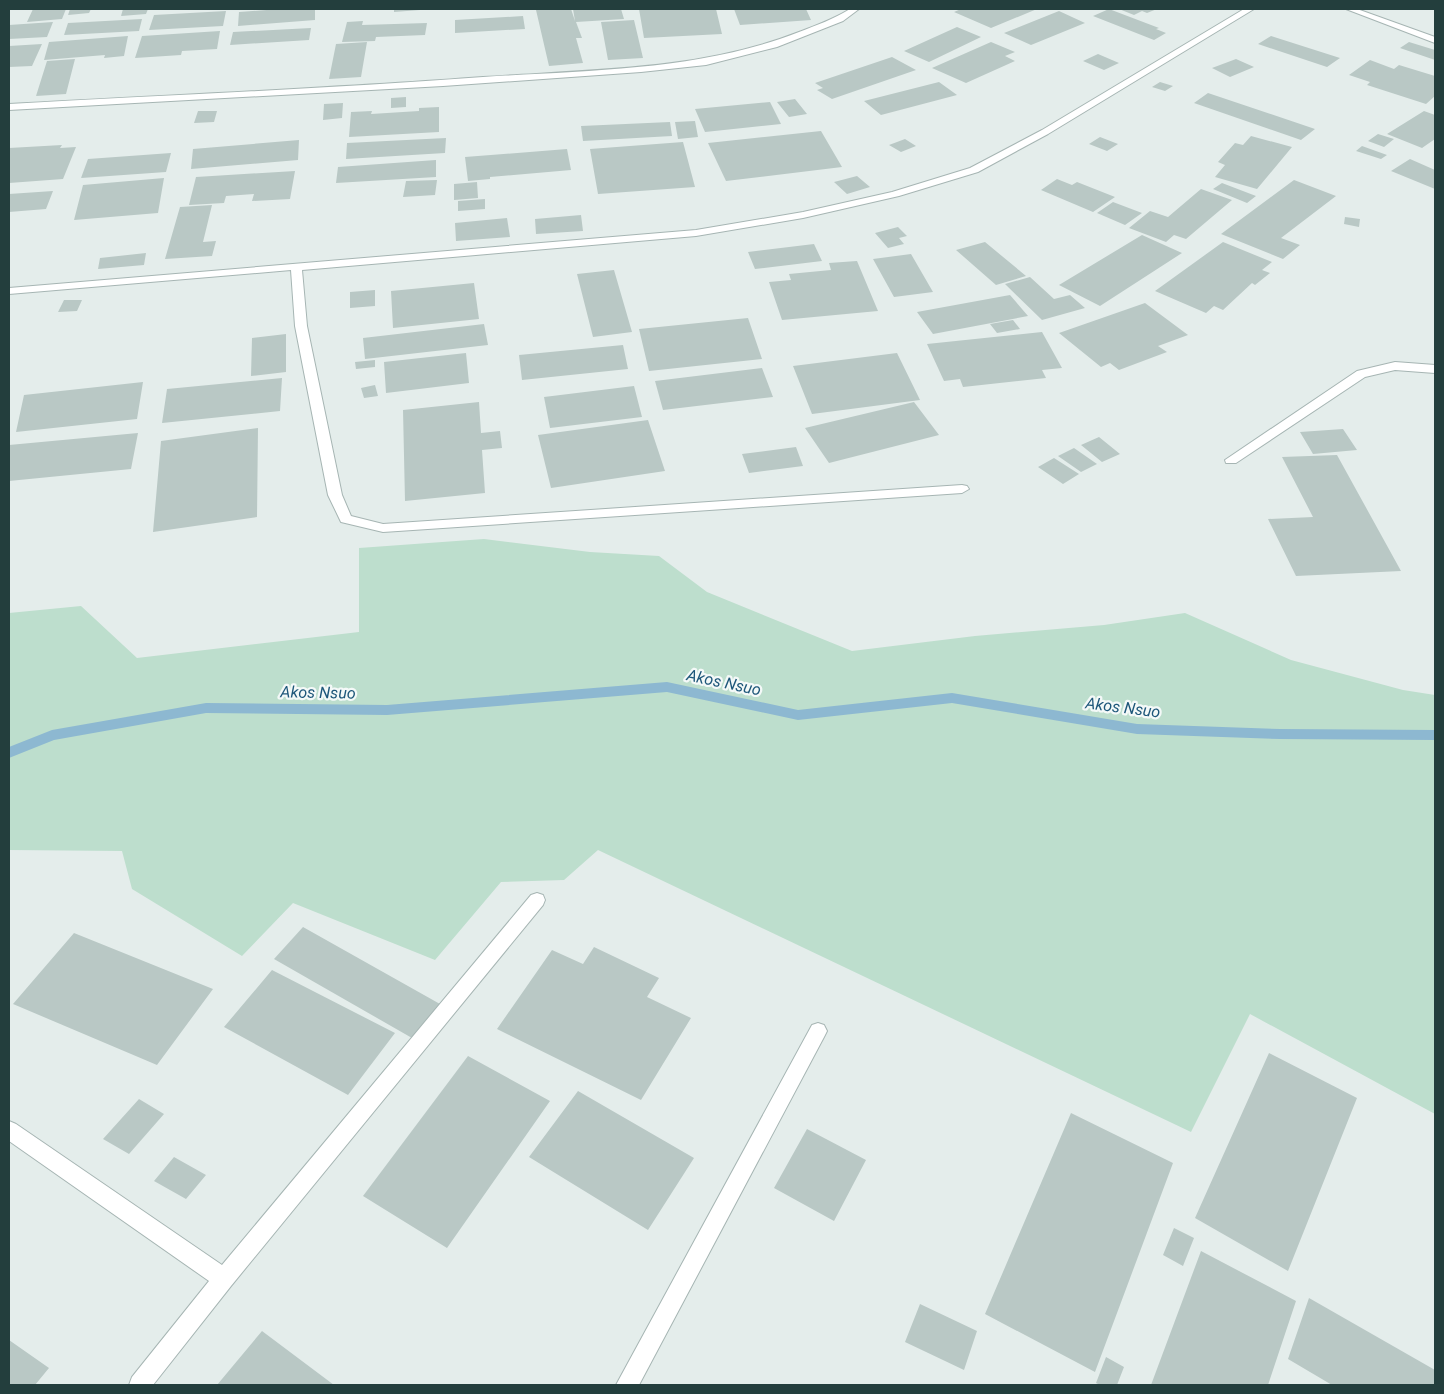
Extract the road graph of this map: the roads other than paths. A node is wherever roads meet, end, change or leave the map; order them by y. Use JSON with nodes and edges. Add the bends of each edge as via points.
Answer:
{"nodes":[{"id":1,"x":855,"y":9,"type":"edge"},
{"id":2,"x":1250,"y":9,"type":"edge"},
{"id":3,"x":1350,"y":9,"type":"edge"},
{"id":4,"x":1435,"y":40,"type":"edge"},
{"id":5,"x":9,"y":107,"type":"edge"},
{"id":6,"x":296,"y":268,"type":"junction"},
{"id":7,"x":9,"y":291,"type":"edge"},
{"id":8,"x":1435,"y":369,"type":"edge"},
{"id":9,"x":1231,"y":460,"type":"dead end"},
{"id":10,"x":962,"y":488,"type":"dead end"},
{"id":11,"x":537,"y":900,"type":"dead end"},
{"id":12,"x":818,"y":1031,"type":"dead end"},
{"id":13,"x":9,"y":1130,"type":"edge"},
{"id":14,"x":224,"y":1279,"type":"junction"},
{"id":15,"x":140,"y":1385,"type":"edge"},
{"id":16,"x":627,"y":1385,"type":"edge"}],
"edges":[{"from":1,"to":5,"type":"street","via":[[840,19],[774,45],[706,62],[443,83]]},
{"from":2,"to":6,"type":"street","via":[[1045,132],[974,170],[895,194],[803,215],[696,233]]},
{"from":3,"to":4,"type":"street"},
{"from":6,"to":7,"type":"street"},
{"from":6,"to":10,"type":"street","via":[[301,326],[335,495],[346,519],[383,528]]},
{"from":8,"to":9,"type":"street","via":[[1395,366],[1362,374]]},
{"from":11,"to":14,"type":"street"},
{"from":12,"to":16,"type":"street"},
{"from":13,"to":14,"type":"street"},
{"from":14,"to":15,"type":"street"}]}
